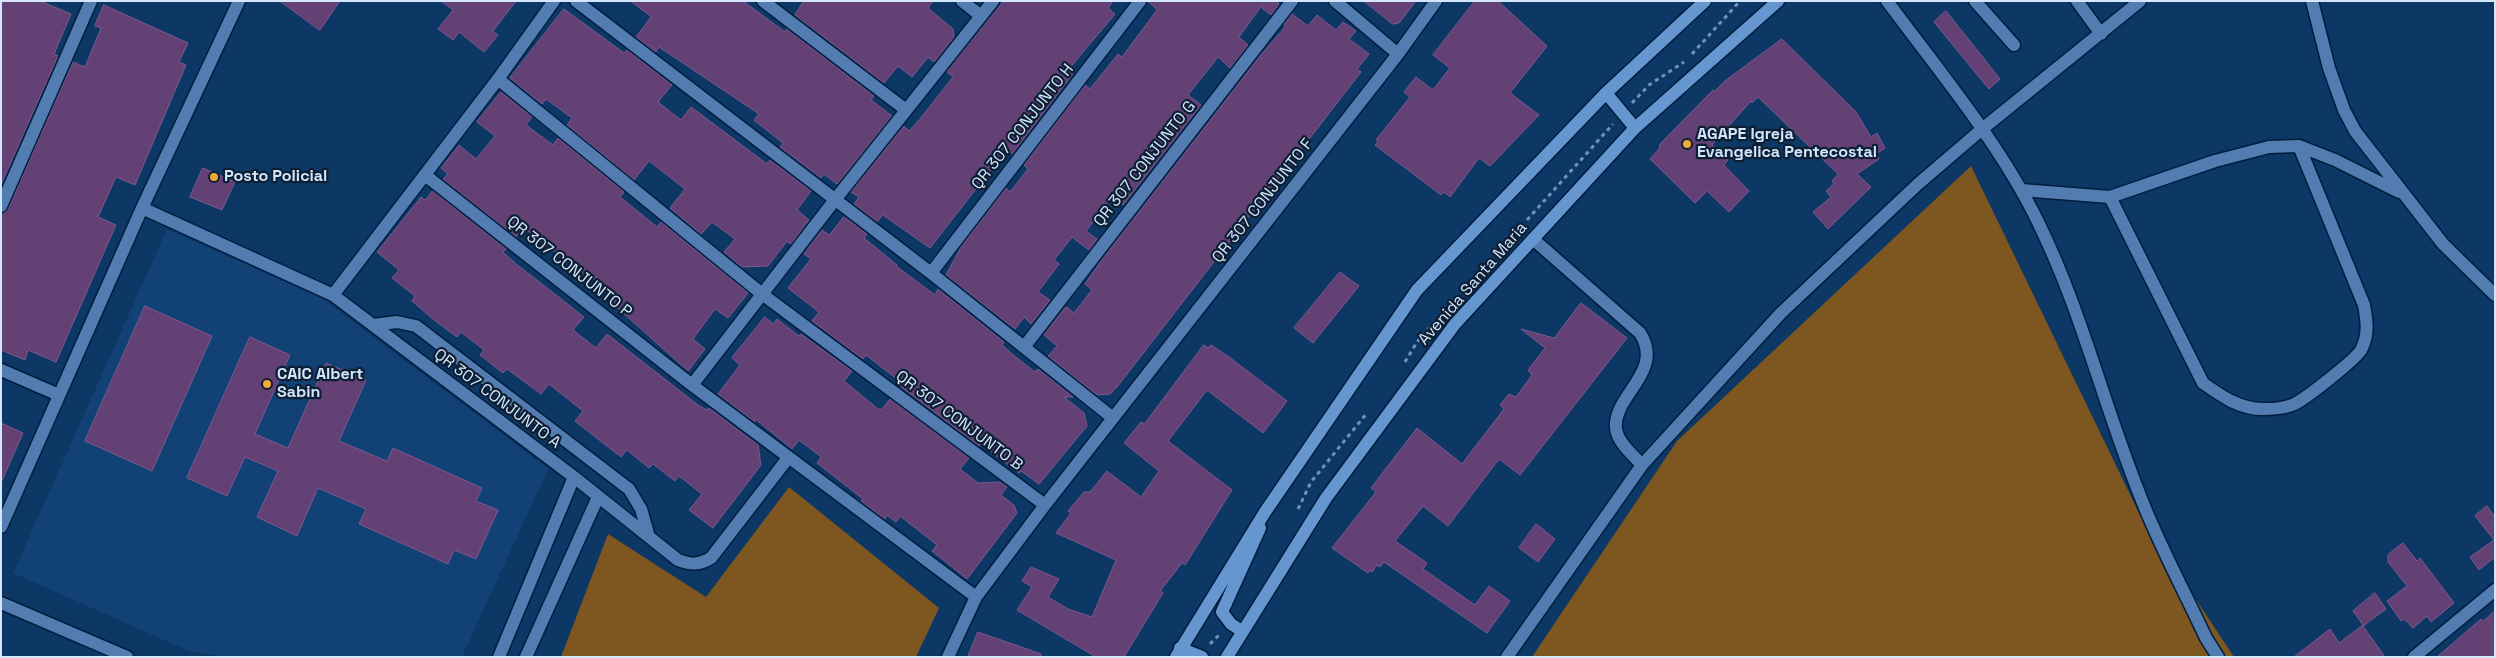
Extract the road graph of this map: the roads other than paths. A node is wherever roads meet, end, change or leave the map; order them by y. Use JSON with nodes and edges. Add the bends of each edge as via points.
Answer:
{"nodes":[{"id":1,"x":91,"y":1,"type":"edge"},
{"id":2,"x":239,"y":1,"type":"edge"},
{"id":3,"x":554,"y":1,"type":"edge"},
{"id":4,"x":576,"y":1,"type":"edge"},
{"id":5,"x":763,"y":1,"type":"edge"},
{"id":6,"x":962,"y":1,"type":"edge"},
{"id":7,"x":993,"y":1,"type":"edge"},
{"id":8,"x":1140,"y":1,"type":"edge"},
{"id":9,"x":1292,"y":1,"type":"edge"},
{"id":10,"x":1335,"y":1,"type":"edge"},
{"id":11,"x":1436,"y":1,"type":"edge"},
{"id":12,"x":1705,"y":1,"type":"edge"},
{"id":13,"x":1778,"y":1,"type":"edge"},
{"id":14,"x":1887,"y":1,"type":"edge"},
{"id":15,"x":1975,"y":1,"type":"edge"},
{"id":16,"x":2076,"y":1,"type":"edge"},
{"id":17,"x":2140,"y":1,"type":"edge"},
{"id":18,"x":2312,"y":1,"type":"edge"},
{"id":19,"x":981,"y":16,"type":"junction"},
{"id":20,"x":2101,"y":34,"type":"junction"},
{"id":21,"x":2014,"y":45,"type":"dead end"},
{"id":22,"x":1398,"y":54,"type":"junction"},
{"id":23,"x":498,"y":79,"type":"junction"},
{"id":24,"x":1606,"y":93,"type":"junction"},
{"id":25,"x":906,"y":110,"type":"junction"},
{"id":26,"x":1636,"y":128,"type":"junction"},
{"id":27,"x":1981,"y":130,"type":"junction"},
{"id":28,"x":2299,"y":146,"type":"junction"},
{"id":29,"x":425,"y":175,"type":"junction"},
{"id":30,"x":2022,"y":190,"type":"junction"},
{"id":31,"x":2401,"y":193,"type":"junction"},
{"id":32,"x":2110,"y":197,"type":"junction"},
{"id":33,"x":834,"y":201,"type":"junction"},
{"id":34,"x":1,"y":206,"type":"edge"},
{"id":35,"x":142,"y":208,"type":"junction"},
{"id":36,"x":1533,"y":239,"type":"junction"},
{"id":37,"x":931,"y":273,"type":"junction"},
{"id":38,"x":762,"y":294,"type":"junction"},
{"id":39,"x":333,"y":295,"type":"junction"},
{"id":40,"x":2495,"y":295,"type":"edge"},
{"id":41,"x":373,"y":325,"type":"junction"},
{"id":42,"x":1024,"y":346,"type":"junction"},
{"id":43,"x":1,"y":370,"type":"edge"},
{"id":44,"x":692,"y":386,"type":"junction"},
{"id":45,"x":60,"y":395,"type":"junction"},
{"id":46,"x":1113,"y":418,"type":"junction"},
{"id":47,"x":788,"y":458,"type":"junction"},
{"id":48,"x":1642,"y":465,"type":"junction"},
{"id":49,"x":574,"y":477,"type":"junction"},
{"id":50,"x":598,"y":497,"type":"junction"},
{"id":51,"x":1045,"y":505,"type":"junction"},
{"id":52,"x":1265,"y":512,"type":"junction"},
{"id":53,"x":1,"y":527,"type":"edge"},
{"id":54,"x":649,"y":537,"type":"junction"},
{"id":55,"x":2495,"y":590,"type":"edge"},
{"id":56,"x":976,"y":597,"type":"junction"},
{"id":57,"x":1,"y":603,"type":"edge"},
{"id":58,"x":1242,"y":631,"type":"junction"},
{"id":59,"x":1178,"y":652,"type":"edge"},
{"id":60,"x":127,"y":657,"type":"edge"},
{"id":61,"x":499,"y":657,"type":"edge"},
{"id":62,"x":526,"y":657,"type":"edge"},
{"id":63,"x":948,"y":657,"type":"edge"},
{"id":64,"x":1202,"y":657,"type":"edge"},
{"id":65,"x":1227,"y":657,"type":"edge"},
{"id":66,"x":1507,"y":657,"type":"edge"},
{"id":67,"x":2218,"y":657,"type":"edge"},
{"id":68,"x":2414,"y":657,"type":"edge"}],
"edges":[{"from":1,"to":34,"type":"street"},
{"from":2,"to":35,"type":"street"},
{"from":3,"to":23,"type":"street"},
{"from":4,"to":33,"type":"street"},
{"from":5,"to":25,"type":"street"},
{"from":6,"to":19,"type":"street"},
{"from":7,"to":19,"type":"street"},
{"from":8,"to":37,"type":"street","name":"QR 307 CONJUNTO H"},
{"from":9,"to":42,"type":"street","name":"QR 307 CONJUNTO G"},
{"from":10,"to":22,"type":"street"},
{"from":11,"to":22,"type":"street","name":"QR 307 CONJUNTO F"},
{"from":12,"to":24,"type":"main road","name":"Avenida Santa Maria"},
{"from":13,"to":26,"type":"main road","name":"Avenida Santa Maria"},
{"from":14,"to":27,"type":"street"},
{"from":15,"to":21,"type":"street"},
{"from":16,"to":20,"type":"street"},
{"from":17,"to":20,"type":"street"},
{"from":18,"to":31,"type":"street","via":[[2329,68],[2344,110],[2355,131]]},
{"from":19,"to":25,"type":"street"},
{"from":20,"to":27,"type":"street"},
{"from":22,"to":46,"type":"street","name":"QR 307 CONJUNTO F"},
{"from":23,"to":29,"type":"street"},
{"from":23,"to":38,"type":"street","name":"QR 307 CONJUNTO B"},
{"from":24,"to":26,"type":"main road"},
{"from":24,"to":52,"type":"main road","name":"Avenida Santa Maria","via":[[1417,290]]},
{"from":25,"to":33,"type":"street"},
{"from":26,"to":36,"type":"main road","name":"Avenida Santa Maria"},
{"from":27,"to":30,"type":"street"},
{"from":27,"to":48,"type":"street","via":[[1918,184],[1782,314]]},
{"from":28,"to":31,"type":"street"},
{"from":28,"to":32,"type":"street","via":[[2269,147],[2233,156]]},
{"from":28,"to":32,"type":"street","via":[[2364,304],[2367,320],[2366,337],[2360,351],[2294,405],[2264,410],[2230,402],[2203,383]]},
{"from":29,"to":39,"type":"street"},
{"from":29,"to":44,"type":"street","name":"QR 307 CONJUNTO P"},
{"from":30,"to":32,"type":"street"},
{"from":30,"to":67,"type":"street","via":[[2061,277],[2145,509]]},
{"from":31,"to":40,"type":"street","via":[[2443,244]]},
{"from":33,"to":37,"type":"street"},
{"from":33,"to":38,"type":"street"},
{"from":35,"to":39,"type":"street","name":"QR 307 CONJUNTO A"},
{"from":35,"to":45,"type":"street"},
{"from":36,"to":48,"type":"street","via":[[1640,333],[1646,342],[1645,366],[1618,414],[1616,428],[1620,440]]},
{"from":36,"to":58,"type":"main road","name":"Avenida Santa Maria","via":[[1443,340],[1326,498]]},
{"from":37,"to":42,"type":"street"},
{"from":38,"to":44,"type":"street"},
{"from":38,"to":51,"type":"street","name":"QR 307 CONJUNTO B"},
{"from":39,"to":41,"type":"street","name":"QR 307 CONJUNTO A"},
{"from":41,"to":49,"type":"street","name":"QR 307 CONJUNTO A"},
{"from":41,"to":54,"type":"street","via":[[397,322],[416,326],[622,483],[636,498]]},
{"from":42,"to":46,"type":"street"},
{"from":43,"to":45,"type":"street"},
{"from":44,"to":47,"type":"street"},
{"from":45,"to":53,"type":"street"},
{"from":46,"to":51,"type":"street","name":"QR 307 CONJUNTO F"},
{"from":47,"to":54,"type":"street","name":"QR 307 CONJUNTO A","via":[[711,558],[701,564],[678,560]]},
{"from":47,"to":56,"type":"street"},
{"from":48,"to":66,"type":"street"},
{"from":49,"to":50,"type":"street","name":"QR 307 CONJUNTO A"},
{"from":49,"to":61,"type":"street"},
{"from":50,"to":54,"type":"street","name":"QR 307 CONJUNTO A"},
{"from":50,"to":62,"type":"street"},
{"from":51,"to":56,"type":"street"},
{"from":52,"to":58,"type":"main road","via":[[1256,540],[1222,612],[1231,624]]},
{"from":52,"to":59,"type":"main road","name":"Avenida Santa Maria"},
{"from":55,"to":68,"type":"street"},
{"from":56,"to":63,"type":"street"},
{"from":57,"to":60,"type":"street"},
{"from":58,"to":65,"type":"main road","name":"Avenida Santa Maria"},
{"from":59,"to":64,"type":"main road"}]}
